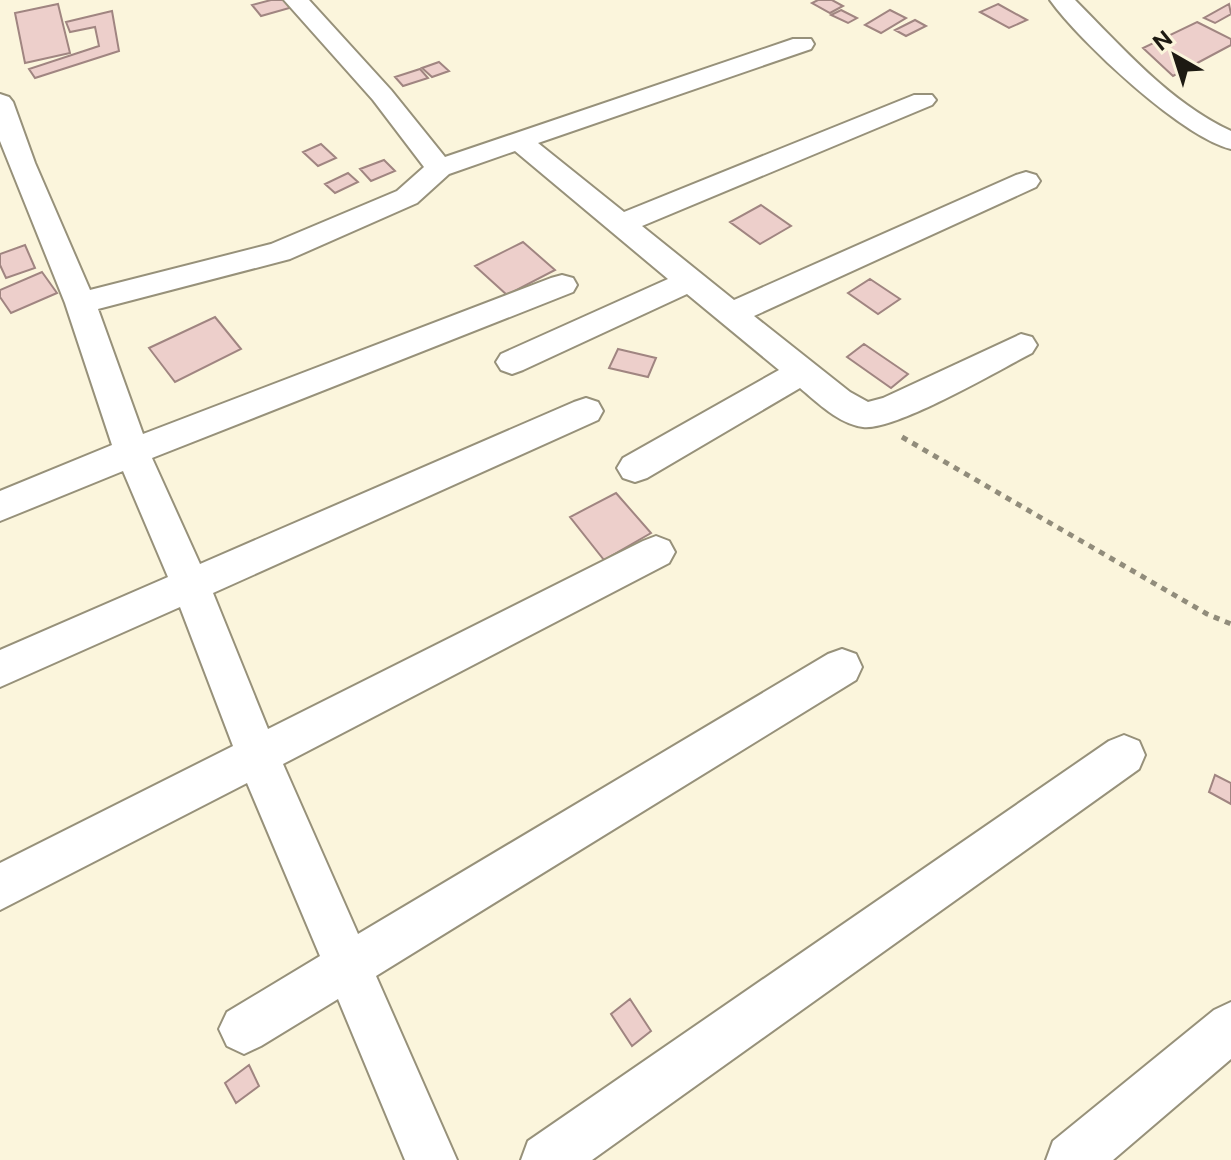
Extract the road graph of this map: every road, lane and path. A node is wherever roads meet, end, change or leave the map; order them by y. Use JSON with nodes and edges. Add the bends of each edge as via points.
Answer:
{"nodes":[{"id":1,"x":296,"y":0,"type":"edge"},
{"id":2,"x":1060,"y":0,"type":"edge"},
{"id":3,"x":802,"y":44,"type":"dead end"},
{"id":4,"x":923,"y":100,"type":"dead end"},
{"id":5,"x":0,"y":102,"type":"edge"},
{"id":6,"x":519,"y":141,"type":"junction"},
{"id":7,"x":1231,"y":141,"type":"edge"},
{"id":8,"x":439,"y":168,"type":"junction"},
{"id":9,"x":1026,"y":181,"type":"dead end"},
{"id":10,"x":621,"y":224,"type":"junction"},
{"id":11,"x":690,"y":281,"type":"junction"},
{"id":12,"x":562,"y":285,"type":"dead end"},
{"id":13,"x":80,"y":303,"type":"junction"},
{"id":14,"x":731,"y":314,"type":"junction"},
{"id":15,"x":1021,"y":345,"type":"dead end"},
{"id":16,"x":512,"y":362,"type":"dead end"},
{"id":17,"x":802,"y":372,"type":"junction"},
{"id":18,"x":586,"y":411,"type":"dead end"},
{"id":19,"x":865,"y":415,"type":"junction"},
{"id":20,"x":132,"y":452,"type":"junction"},
{"id":21,"x":635,"y":468,"type":"dead end"},
{"id":22,"x":0,"y":506,"type":"edge"},
{"id":23,"x":656,"y":552,"type":"dead end"},
{"id":24,"x":190,"y":583,"type":"junction"},
{"id":25,"x":1231,"y":624,"type":"edge"},
{"id":26,"x":842,"y":667,"type":"dead end"},
{"id":27,"x":0,"y":669,"type":"edge"},
{"id":28,"x":1124,"y":755,"type":"dead end"},
{"id":29,"x":258,"y":757,"type":"junction"},
{"id":30,"x":0,"y":887,"type":"edge"},
{"id":31,"x":348,"y":966,"type":"junction"},
{"id":32,"x":1231,"y":1027,"type":"edge"},
{"id":33,"x":244,"y":1029,"type":"dead end"},
{"id":34,"x":431,"y":1160,"type":"edge"},
{"id":35,"x":547,"y":1160,"type":"edge"},
{"id":36,"x":1072,"y":1160,"type":"edge"}],
"edges":[{"from":1,"to":8,"type":"street"},
{"from":2,"to":7,"type":"street","via":[[1138,77],[1205,129]]},
{"from":3,"to":6,"type":"street"},
{"from":4,"to":10,"type":"street"},
{"from":5,"to":13,"type":"street"},
{"from":6,"to":8,"type":"street"},
{"from":6,"to":10,"type":"street"},
{"from":8,"to":13,"type":"street","via":[[407,197],[280,252]]},
{"from":9,"to":14,"type":"street"},
{"from":10,"to":11,"type":"street"},
{"from":11,"to":14,"type":"street"},
{"from":11,"to":16,"type":"street"},
{"from":12,"to":20,"type":"street"},
{"from":13,"to":20,"type":"street"},
{"from":14,"to":17,"type":"street"},
{"from":15,"to":19,"type":"street","via":[[891,409]]},
{"from":17,"to":19,"type":"street"},
{"from":17,"to":21,"type":"street"},
{"from":18,"to":24,"type":"street"},
{"from":19,"to":25,"type":"path"},
{"from":20,"to":22,"type":"street"},
{"from":20,"to":24,"type":"street"},
{"from":23,"to":29,"type":"street"},
{"from":24,"to":27,"type":"street"},
{"from":24,"to":29,"type":"street"},
{"from":26,"to":31,"type":"street"},
{"from":28,"to":35,"type":"street"},
{"from":29,"to":30,"type":"street"},
{"from":29,"to":31,"type":"street"},
{"from":31,"to":33,"type":"street"},
{"from":31,"to":34,"type":"street"},
{"from":32,"to":36,"type":"street"}]}
